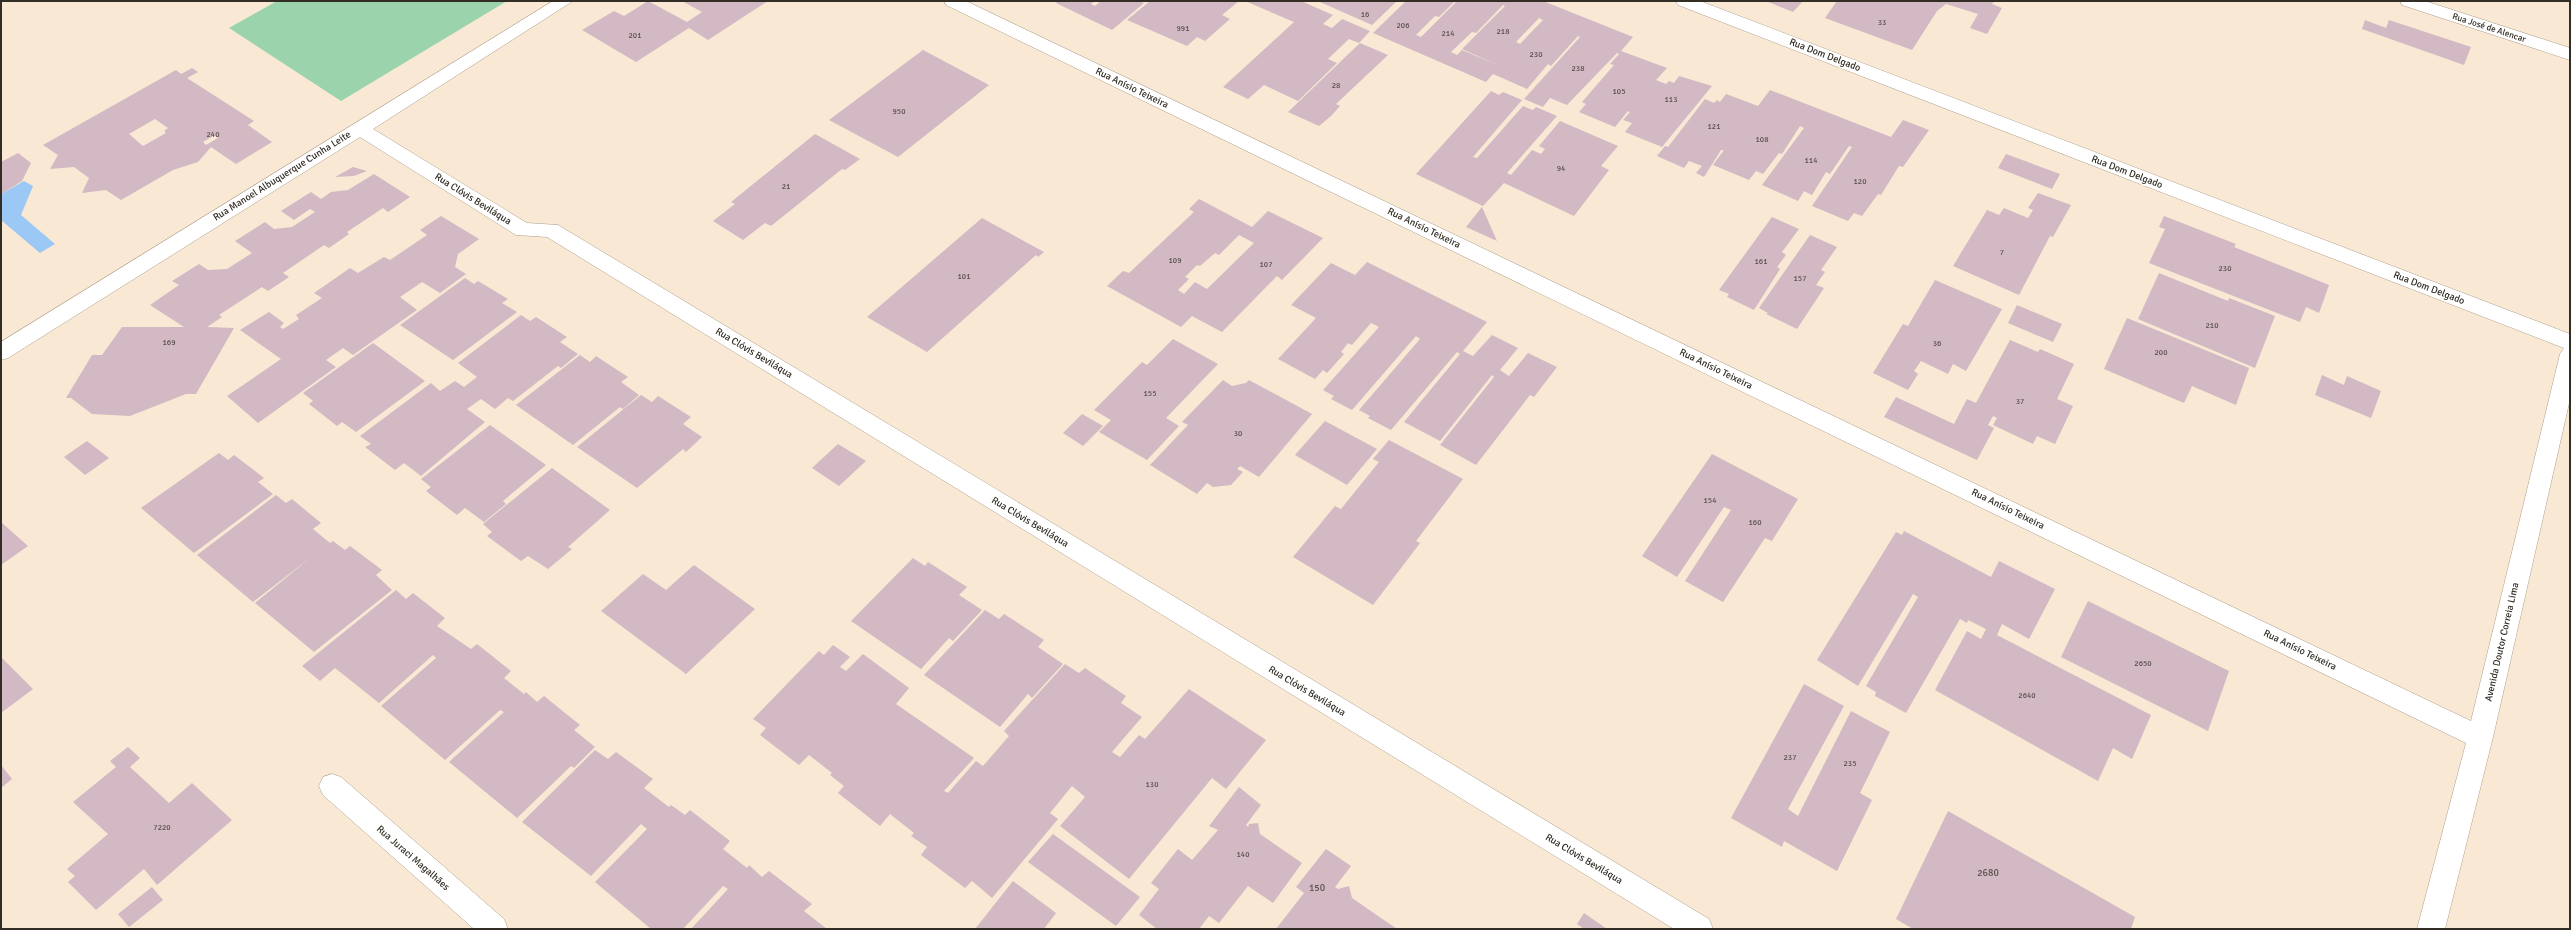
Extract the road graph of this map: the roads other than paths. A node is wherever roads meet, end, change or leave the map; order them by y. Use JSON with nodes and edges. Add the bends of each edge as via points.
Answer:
{"nodes":[{"id":1,"x":565,"y":1,"type":"edge"},
{"id":2,"x":952,"y":1,"type":"edge"},
{"id":3,"x":1684,"y":1,"type":"edge"},
{"id":4,"x":2408,"y":1,"type":"edge"},
{"id":5,"x":2570,"y":54,"type":"edge"},
{"id":6,"x":359,"y":128,"type":"junction"},
{"id":7,"x":2570,"y":342,"type":"edge"},
{"id":8,"x":1,"y":352,"type":"edge"},
{"id":9,"x":2570,"y":354,"type":"edge"},
{"id":10,"x":2564,"y":410,"type":"edge"},
{"id":11,"x":2480,"y":737,"type":"junction"},
{"id":12,"x":332,"y":786,"type":"dead end"},
{"id":13,"x":494,"y":929,"type":"edge"},
{"id":14,"x":1699,"y":929,"type":"edge"},
{"id":15,"x":2431,"y":929,"type":"edge"}],
"edges":[{"from":1,"to":6,"type":"street","name":"Rua Manoel Albuquerque Cunha Leite"},
{"from":2,"to":11,"type":"street","name":"Rua Anísio Teixeira"},
{"from":3,"to":7,"type":"street","name":"Rua Dom Delgado"},
{"from":4,"to":5,"type":"street","name":"Rua José de Alencar"},
{"from":6,"to":8,"type":"street","name":"Rua Manoel Albuquerque Cunha Leite"},
{"from":6,"to":14,"type":"street","name":"Rua Clóvis Beviláqua","via":[[523,230],[551,230]]},
{"from":9,"to":10,"type":"street","name":"Avenida Doutor Correia Lima"},
{"from":10,"to":11,"type":"street","name":"Avenida Doutor Correia Lima"},
{"from":11,"to":15,"type":"street","name":"Avenida Doutor Correia Lima"},
{"from":12,"to":13,"type":"street","name":"Rua Juraci Magalhães"}]}
